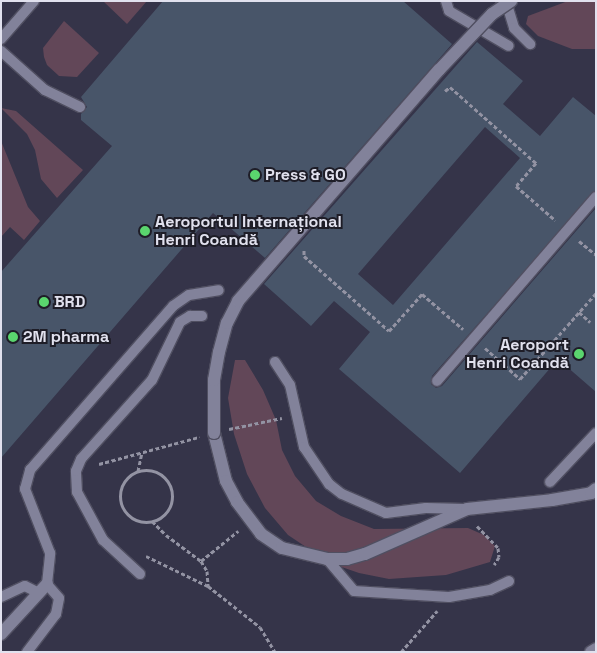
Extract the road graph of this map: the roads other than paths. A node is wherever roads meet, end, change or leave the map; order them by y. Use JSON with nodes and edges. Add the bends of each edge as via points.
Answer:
{"nodes":[{"id":1,"x":34,"y":1,"type":"edge"},
{"id":2,"x":446,"y":1,"type":"edge"},
{"id":3,"x":501,"y":1,"type":"edge"},
{"id":4,"x":511,"y":1,"type":"edge"},
{"id":5,"x":1,"y":39,"type":"edge"},
{"id":6,"x":530,"y":44,"type":"dead end"},
{"id":7,"x":509,"y":46,"type":"dead end"},
{"id":8,"x":1,"y":51,"type":"edge"},
{"id":9,"x":80,"y":106,"type":"dead end"},
{"id":10,"x":596,"y":196,"type":"edge"},
{"id":11,"x":219,"y":290,"type":"dead end"},
{"id":12,"x":202,"y":316,"type":"dead end"},
{"id":13,"x":275,"y":362,"type":"dead end"},
{"id":14,"x":437,"y":381,"type":"dead end"},
{"id":15,"x":596,"y":433,"type":"edge"},
{"id":16,"x":550,"y":482,"type":"dead end"},
{"id":17,"x":596,"y":488,"type":"edge"},
{"id":18,"x":467,"y":508,"type":"junction"},
{"id":19,"x":327,"y":559,"type":"junction"},
{"id":20,"x":140,"y":574,"type":"dead end"},
{"id":21,"x":509,"y":581,"type":"dead end"},
{"id":22,"x":43,"y":589,"type":"junction"},
{"id":23,"x":1,"y":597,"type":"edge"},
{"id":24,"x":1,"y":634,"type":"edge"},
{"id":25,"x":596,"y":649,"type":"edge"},
{"id":26,"x":27,"y":652,"type":"edge"},
{"id":27,"x":591,"y":652,"type":"edge"}],
"edges":[{"from":1,"to":5,"type":"lane"},
{"from":2,"to":7,"type":"lane","via":[[449,11]]},
{"from":3,"to":6,"type":"lane","via":[[508,8],[514,28]]},
{"from":4,"to":19,"type":"street","bridge":true,"via":[[474,32],[252,282],[227,324],[214,380],[214,433],[226,481],[250,522],[271,543]]},
{"from":8,"to":9,"type":"lane","via":[[45,90]]},
{"from":10,"to":14,"type":"lane"},
{"from":11,"to":22,"type":"lane","via":[[188,296],[173,306],[30,470],[25,489],[50,553]]},
{"from":12,"to":20,"type":"lane","via":[[190,316],[180,322],[152,380],[81,459],[76,471],[77,492],[103,540]]},
{"from":13,"to":18,"type":"lane","via":[[290,386],[304,447],[329,484],[359,504],[398,514],[426,508]]},
{"from":15,"to":16,"type":"lane"},
{"from":17,"to":18,"type":"street","via":[[591,492],[552,500]]},
{"from":18,"to":19,"type":"street","via":[[365,554],[347,559]]},
{"from":19,"to":21,"type":"lane","via":[[354,592],[448,597],[490,590]]},
{"from":22,"to":23,"type":"lane","via":[[25,586]]},
{"from":22,"to":24,"type":"street"},
{"from":22,"to":26,"type":"lane","via":[[59,598],[56,614]]},
{"from":25,"to":27,"type":"street"}]}
